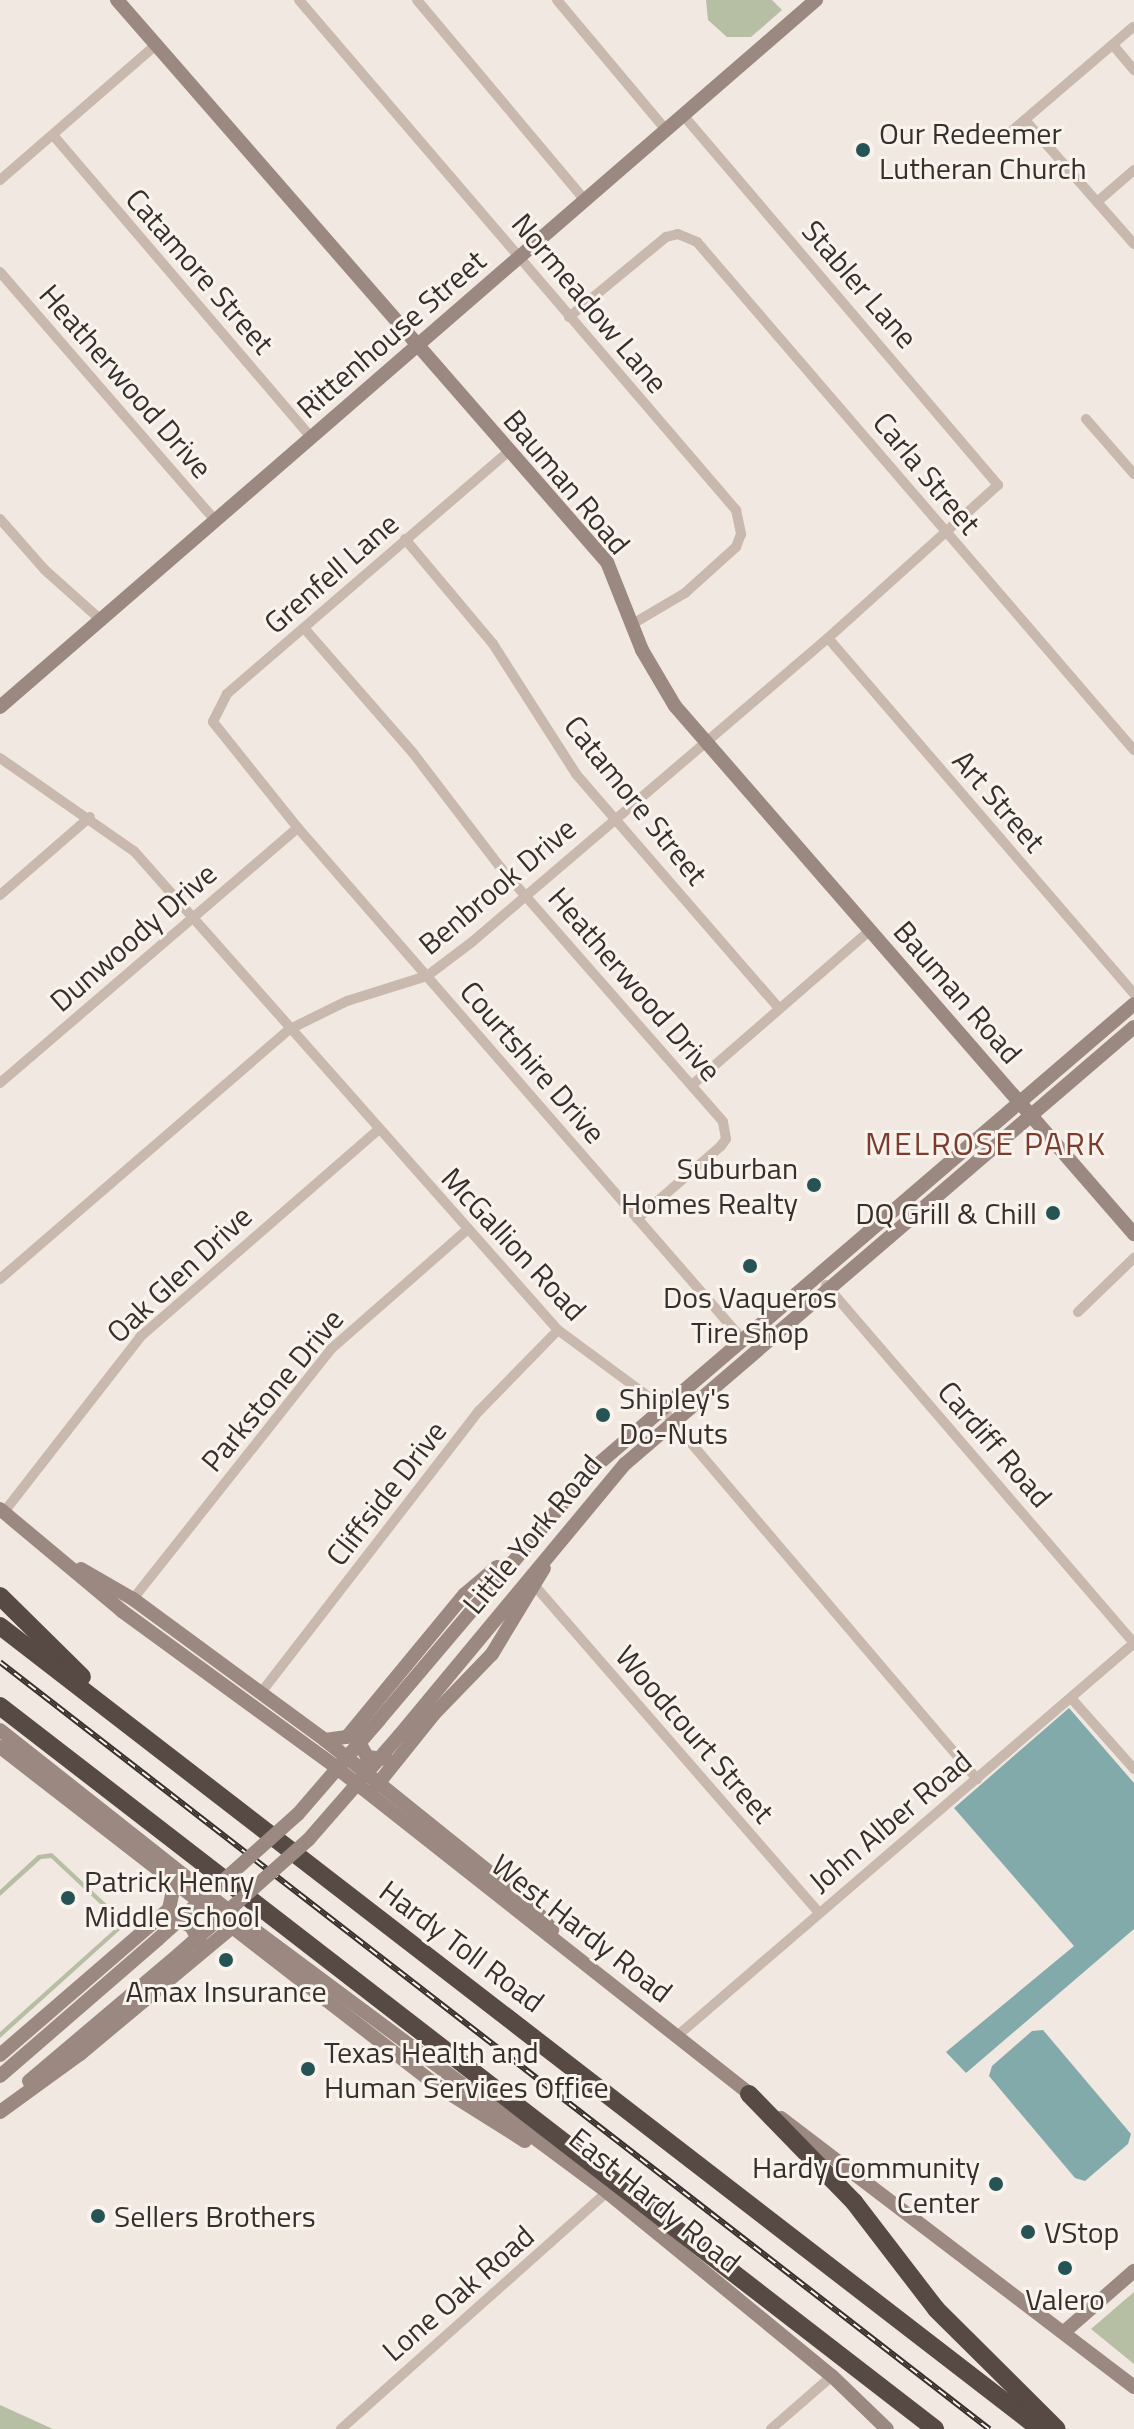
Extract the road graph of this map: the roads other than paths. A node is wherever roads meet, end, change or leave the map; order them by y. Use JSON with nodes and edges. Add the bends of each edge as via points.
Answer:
{"nodes":[{"id":1,"x":117,"y":0,"type":"edge"},
{"id":2,"x":299,"y":0,"type":"edge"},
{"id":3,"x":417,"y":0,"type":"edge"},
{"id":4,"x":557,"y":0,"type":"edge"},
{"id":5,"x":816,"y":0,"type":"edge"},
{"id":6,"x":1133,"y":27,"type":"edge"},
{"id":7,"x":156,"y":45,"type":"junction"},
{"id":8,"x":1113,"y":45,"type":"junction"},
{"id":9,"x":1134,"y":70,"type":"edge"},
{"id":10,"x":683,"y":115,"type":"junction"},
{"id":11,"x":1025,"y":120,"type":"junction"},
{"id":12,"x":666,"y":130,"type":"junction"},
{"id":13,"x":53,"y":135,"type":"junction"},
{"id":14,"x":1007,"y":135,"type":"dead end"},
{"id":15,"x":1134,"y":170,"type":"edge"},
{"id":16,"x":0,"y":180,"type":"edge"},
{"id":17,"x":585,"y":200,"type":"junction"},
{"id":18,"x":1097,"y":202,"type":"junction"},
{"id":19,"x":1134,"y":244,"type":"edge"},
{"id":20,"x":519,"y":258,"type":"junction"},
{"id":21,"x":0,"y":272,"type":"edge"},
{"id":22,"x":569,"y":317,"type":"junction"},
{"id":23,"x":418,"y":345,"type":"junction"},
{"id":24,"x":1086,"y":419,"type":"dead end"},
{"id":25,"x":312,"y":438,"type":"junction"},
{"id":26,"x":508,"y":452,"type":"junction"},
{"id":27,"x":1134,"y":474,"type":"edge"},
{"id":28,"x":998,"y":485,"type":"joint"},
{"id":29,"x":0,"y":519,"type":"edge"},
{"id":30,"x":216,"y":521,"type":"junction"},
{"id":31,"x":944,"y":531,"type":"junction"},
{"id":32,"x":405,"y":539,"type":"junction"},
{"id":33,"x":101,"y":620,"type":"junction"},
{"id":34,"x":634,"y":623,"type":"junction"},
{"id":35,"x":304,"y":628,"type":"junction"},
{"id":36,"x":828,"y":638,"type":"junction"},
{"id":37,"x":0,"y":707,"type":"edge"},
{"id":38,"x":224,"y":741,"type":"joint"},
{"id":39,"x":704,"y":742,"type":"junction"},
{"id":40,"x":1134,"y":750,"type":"edge"},
{"id":41,"x":0,"y":758,"type":"edge"},
{"id":42,"x":90,"y":817,"type":"junction"},
{"id":43,"x":615,"y":819,"type":"junction"},
{"id":44,"x":298,"y":828,"type":"junction"},
{"id":45,"x":0,"y":895,"type":"edge"},
{"id":46,"x":526,"y":895,"type":"junction"},
{"id":47,"x":193,"y":917,"type":"junction"},
{"id":48,"x":870,"y":930,"type":"junction"},
{"id":49,"x":427,"y":976,"type":"junction"},
{"id":50,"x":1134,"y":994,"type":"edge"},
{"id":51,"x":1134,"y":1004,"type":"edge"},
{"id":52,"x":779,"y":1008,"type":"junction"},
{"id":53,"x":1134,"y":1027,"type":"edge"},
{"id":54,"x":290,"y":1029,"type":"junction"},
{"id":55,"x":0,"y":1083,"type":"edge"},
{"id":56,"x":692,"y":1085,"type":"junction"},
{"id":57,"x":1020,"y":1103,"type":"junction"},
{"id":58,"x":1032,"y":1116,"type":"junction"},
{"id":59,"x":378,"y":1130,"type":"junction"},
{"id":60,"x":637,"y":1219,"type":"junction"},
{"id":61,"x":466,"y":1231,"type":"junction"},
{"id":62,"x":1134,"y":1234,"type":"edge"},
{"id":63,"x":1134,"y":1258,"type":"edge"},
{"id":64,"x":820,"y":1277,"type":"junction"},
{"id":65,"x":0,"y":1279,"type":"edge"},
{"id":66,"x":830,"y":1289,"type":"junction"},
{"id":67,"x":1078,"y":1312,"type":"dead end"},
{"id":68,"x":558,"y":1330,"type":"junction"},
{"id":69,"x":743,"y":1340,"type":"junction"},
{"id":70,"x":661,"y":1409,"type":"junction"},
{"id":71,"x":673,"y":1423,"type":"junction"},
{"id":72,"x":2,"y":1510,"type":"edge"},
{"id":73,"x":528,"y":1541,"type":"junction"},
{"id":74,"x":53,"y":1552,"type":"junction"},
{"id":75,"x":551,"y":1553,"type":"junction"},
{"id":76,"x":535,"y":1586,"type":"junction"},
{"id":77,"x":0,"y":1596,"type":"edge"},
{"id":78,"x":133,"y":1599,"type":"junction"},
{"id":79,"x":0,"y":1626,"type":"edge"},
{"id":80,"x":1134,"y":1643,"type":"edge"},
{"id":81,"x":260,"y":1694,"type":"junction"},
{"id":82,"x":1071,"y":1698,"type":"junction"},
{"id":83,"x":0,"y":1706,"type":"edge"},
{"id":84,"x":356,"y":1727,"type":"junction"},
{"id":85,"x":0,"y":1730,"type":"edge"},
{"id":86,"x":325,"y":1740,"type":"junction"},
{"id":87,"x":0,"y":1747,"type":"edge"},
{"id":88,"x":404,"y":1752,"type":"junction"},
{"id":89,"x":166,"y":1756,"type":"junction"},
{"id":90,"x":339,"y":1769,"type":"junction"},
{"id":91,"x":1134,"y":1769,"type":"edge"},
{"id":92,"x":977,"y":1779,"type":"junction"},
{"id":93,"x":358,"y":1784,"type":"junction"},
{"id":94,"x":377,"y":1785,"type":"junction"},
{"id":95,"x":174,"y":1885,"type":"junction"},
{"id":96,"x":207,"y":1894,"type":"junction"},
{"id":97,"x":229,"y":1911,"type":"junction"},
{"id":98,"x":819,"y":1913,"type":"junction"},
{"id":99,"x":157,"y":1919,"type":"junction"},
{"id":100,"x":230,"y":1929,"type":"junction"},
{"id":101,"x":200,"y":1955,"type":"junction"},
{"id":102,"x":578,"y":1959,"type":"junction"},
{"id":103,"x":677,"y":2036,"type":"junction"},
{"id":104,"x":0,"y":2055,"type":"edge"},
{"id":105,"x":0,"y":2076,"type":"edge"},
{"id":106,"x":749,"y":2094,"type":"junction"},
{"id":107,"x":0,"y":2105,"type":"edge"},
{"id":108,"x":0,"y":2112,"type":"edge"},
{"id":109,"x":607,"y":2192,"type":"junction"},
{"id":110,"x":1134,"y":2271,"type":"edge"},
{"id":111,"x":1064,"y":2332,"type":"junction"},
{"id":112,"x":832,"y":2376,"type":"junction"},
{"id":113,"x":1134,"y":2387,"type":"edge"},
{"id":114,"x":341,"y":2429,"type":"edge"},
{"id":115,"x":771,"y":2429,"type":"edge"},
{"id":116,"x":887,"y":2429,"type":"edge"},
{"id":117,"x":935,"y":2429,"type":"edge"},
{"id":118,"x":1040,"y":2429,"type":"edge"},
{"id":119,"x":1057,"y":2429,"type":"edge"}],
"edges":[{"from":1,"to":7,"type":"main road","name":"Bauman Road"},
{"from":2,"to":20,"type":"street","name":"Normeadow Lane"},
{"from":3,"to":17,"type":"street"},
{"from":4,"to":12,"type":"street"},
{"from":5,"to":10,"type":"main road","name":"Rittenhouse Street"},
{"from":6,"to":8,"type":"street"},
{"from":7,"to":13,"type":"street"},
{"from":7,"to":23,"type":"main road","name":"Bauman Road"},
{"from":8,"to":9,"type":"street"},
{"from":8,"to":11,"type":"street"},
{"from":10,"to":12,"type":"main road","name":"Rittenhouse Street"},
{"from":10,"to":28,"type":"street","name":"Stabler Lane"},
{"from":11,"to":14,"type":"street"},
{"from":11,"to":18,"type":"street"},
{"from":12,"to":17,"type":"main road","name":"Rittenhouse Street"},
{"from":13,"to":16,"type":"street"},
{"from":13,"to":25,"type":"street","name":"Catamore Street"},
{"from":15,"to":18,"type":"street"},
{"from":17,"to":20,"type":"main road","name":"Rittenhouse Street"},
{"from":18,"to":19,"type":"street"},
{"from":20,"to":22,"type":"street","name":"Normeadow Lane"},
{"from":20,"to":23,"type":"main road","name":"Rittenhouse Street"},
{"from":21,"to":30,"type":"street","name":"Heatherwood Drive"},
{"from":22,"to":31,"type":"street","name":"Carla Street","via":[[666,237],[678,234],[697,242]]},
{"from":22,"to":34,"type":"street","name":"Normeadow Lane","via":[[741,521],[736,547],[685,593]]},
{"from":23,"to":25,"type":"main road","name":"Rittenhouse Street"},
{"from":23,"to":26,"type":"main road","name":"Bauman Road"},
{"from":24,"to":27,"type":"street"},
{"from":25,"to":30,"type":"main road","name":"Rittenhouse Street"},
{"from":26,"to":32,"type":"street","name":"Grenfell Lane"},
{"from":26,"to":34,"type":"main road","name":"Bauman Road","via":[[607,562]]},
{"from":28,"to":31,"type":"street","name":"Benbrook Drive"},
{"from":29,"to":33,"type":"street","via":[[45,570]]},
{"from":30,"to":33,"type":"main road","name":"Rittenhouse Street"},
{"from":31,"to":36,"type":"street","name":"Benbrook Drive"},
{"from":31,"to":40,"type":"street","name":"Carla Street"},
{"from":32,"to":35,"type":"street","name":"Grenfell Lane"},
{"from":32,"to":43,"type":"street","name":"Catamore Street","via":[[493,644],[562,755]]},
{"from":33,"to":37,"type":"main road","name":"Rittenhouse Street"},
{"from":34,"to":39,"type":"main road","name":"Bauman Road","via":[[657,677]]},
{"from":35,"to":38,"type":"street","name":"Grenfell Lane","via":[[219,702],[213,722]]},
{"from":35,"to":46,"type":"street","name":"Heatherwood Drive"},
{"from":36,"to":39,"type":"street","name":"Benbrook Drive"},
{"from":36,"to":50,"type":"street","name":"Art Street"},
{"from":38,"to":44,"type":"street","name":"Courtshire Drive"},
{"from":39,"to":43,"type":"street","name":"Benbrook Drive"},
{"from":39,"to":48,"type":"main road","name":"Bauman Road"},
{"from":41,"to":42,"type":"street","name":"McGallion Road"},
{"from":42,"to":45,"type":"street"},
{"from":42,"to":47,"type":"street","name":"McGallion Road","via":[[134,851]]},
{"from":43,"to":46,"type":"street","name":"Benbrook Drive"},
{"from":43,"to":52,"type":"street","name":"Catamore Street"},
{"from":44,"to":47,"type":"street","name":"Dunwoody Drive"},
{"from":44,"to":49,"type":"street","name":"Courtshire Drive"},
{"from":46,"to":49,"type":"street","name":"Benbrook Drive"},
{"from":46,"to":56,"type":"street","name":"Heatherwood Drive"},
{"from":47,"to":54,"type":"street","name":"McGallion Road"},
{"from":47,"to":55,"type":"street","name":"Dunwoody Drive"},
{"from":48,"to":52,"type":"street"},
{"from":48,"to":57,"type":"main road","name":"Bauman Road"},
{"from":49,"to":54,"type":"street","name":"Benbrook Drive","via":[[347,1001]]},
{"from":49,"to":60,"type":"street","name":"Courtshire Drive"},
{"from":51,"to":57,"type":"main road","name":"Little York Road"},
{"from":52,"to":56,"type":"street"},
{"from":53,"to":58,"type":"main road","name":"Little York Road"},
{"from":54,"to":59,"type":"street","name":"McGallion Road"},
{"from":54,"to":65,"type":"street","name":"Benbrook Drive"},
{"from":56,"to":60,"type":"street","name":"Heatherwood Drive","via":[[727,1130],[714,1153]]},
{"from":57,"to":58,"type":"main road","name":"Bauman Road"},
{"from":57,"to":64,"type":"main road","name":"Little York Road"},
{"from":58,"to":62,"type":"main road","name":"Bauman Road"},
{"from":58,"to":66,"type":"main road","name":"Little York Road"},
{"from":59,"to":61,"type":"street","name":"McGallion Road"},
{"from":59,"to":72,"type":"street","name":"Oak Glen Drive","via":[[140,1337]]},
{"from":60,"to":69,"type":"street","name":"Courtshire Drive"},
{"from":61,"to":68,"type":"street","name":"McGallion Road"},
{"from":61,"to":78,"type":"street","name":"Parkstone Drive","via":[[331,1349]]},
{"from":63,"to":67,"type":"street"},
{"from":64,"to":66,"type":"street","name":"Cardiff Road"},
{"from":64,"to":69,"type":"main road","name":"Little York Road"},
{"from":66,"to":71,"type":"main road","name":"Little York Road"},
{"from":66,"to":80,"type":"street","name":"Cardiff Road"},
{"from":68,"to":70,"type":"street","name":"McGallion Road","via":[[634,1382]]},
{"from":68,"to":81,"type":"street","name":"Cliffside Drive","via":[[479,1411]]},
{"from":69,"to":70,"type":"main road","name":"Little York Road"},
{"from":70,"to":71,"type":"street","name":"McGallion Road"},
{"from":70,"to":73,"type":"main road","name":"Little York Road","via":[[589,1472]]},
{"from":71,"to":75,"type":"main road","name":"Little York Road","via":[[625,1464]]},
{"from":71,"to":92,"type":"street","name":"McGallion Road"},
{"from":72,"to":74,"type":"main road","name":"West Hardy Road"},
{"from":73,"to":84,"type":"main road","via":[[465,1594]]},
{"from":73,"to":90,"type":"main road","name":"Little York Road","bridge":true},
{"from":74,"to":78,"type":"main road"},
{"from":74,"to":90,"type":"main road","name":"West Hardy Road","via":[[122,1611]]},
{"from":75,"to":76,"type":"main road"},
{"from":75,"to":93,"type":"main road","name":"Little York Road","bridge":true},
{"from":76,"to":88,"type":"main road","via":[[492,1654]]},
{"from":76,"to":98,"type":"street","name":"Woodcourt Street"},
{"from":77,"to":89,"type":"highway"},
{"from":78,"to":81,"type":"main road"},
{"from":79,"to":89,"type":"highway","name":"Hardy Toll Road"},
{"from":80,"to":82,"type":"street","name":"John Alber Road"},
{"from":81,"to":86,"type":"main road"},
{"from":82,"to":91,"type":"street"},
{"from":82,"to":92,"type":"street","name":"John Alber Road"},
{"from":83,"to":117,"type":"highway"},
{"from":84,"to":86,"type":"main road","via":[[340,1741]]},
{"from":84,"to":88,"type":"main road","via":[[354,1741],[367,1757],[384,1761]]},
{"from":85,"to":96,"type":"main road","name":"East Hardy Road"},
{"from":86,"to":94,"type":"main road"},
{"from":87,"to":95,"type":"main road"},
{"from":88,"to":94,"type":"main road"},
{"from":89,"to":118,"type":"highway","name":"Hardy Toll Road"},
{"from":90,"to":93,"type":"main road","name":"West Hardy Road"},
{"from":90,"to":96,"type":"main road","name":"Little York Road","bridge":true,"via":[[298,1814]]},
{"from":92,"to":98,"type":"street","name":"John Alber Road"},
{"from":93,"to":97,"type":"main road","name":"Little York Road","bridge":true,"via":[[309,1839]]},
{"from":93,"to":102,"type":"main road","name":"West Hardy Road"},
{"from":94,"to":102,"type":"main road","via":[[533,1907]]},
{"from":95,"to":99,"type":"main road","via":[[169,1909]]},
{"from":95,"to":100,"type":"main road"},
{"from":96,"to":97,"type":"main road","name":"East Hardy Road","bridge":true},
{"from":96,"to":105,"type":"main road","name":"Little York Road","bridge":true},
{"from":97,"to":107,"type":"main road","name":"Little York Road","bridge":true},
{"from":97,"to":109,"type":"main road","name":"East Hardy Road"},
{"from":98,"to":103,"type":"street","name":"John Alber Road"},
{"from":99,"to":101,"type":"main road","via":[[175,1916],[191,1926],[203,1944]]},
{"from":99,"to":104,"type":"main road"},
{"from":100,"to":101,"type":"main road"},
{"from":100,"to":109,"type":"main road","via":[[463,2103]]},
{"from":101,"to":108,"type":"main road"},
{"from":102,"to":103,"type":"main road","name":"West Hardy Road"},
{"from":103,"to":106,"type":"main road","name":"West Hardy Road"},
{"from":106,"to":111,"type":"main road","name":"West Hardy Road"},
{"from":106,"to":119,"type":"highway","via":[[854,2202],[953,2327]]},
{"from":109,"to":112,"type":"main road","name":"East Hardy Road"},
{"from":109,"to":114,"type":"street","name":"Lone Oak Road"},
{"from":110,"to":111,"type":"main road"},
{"from":111,"to":113,"type":"main road","name":"West Hardy Road"},
{"from":112,"to":115,"type":"street"},
{"from":112,"to":116,"type":"main road","name":"East Hardy Road"}]}
